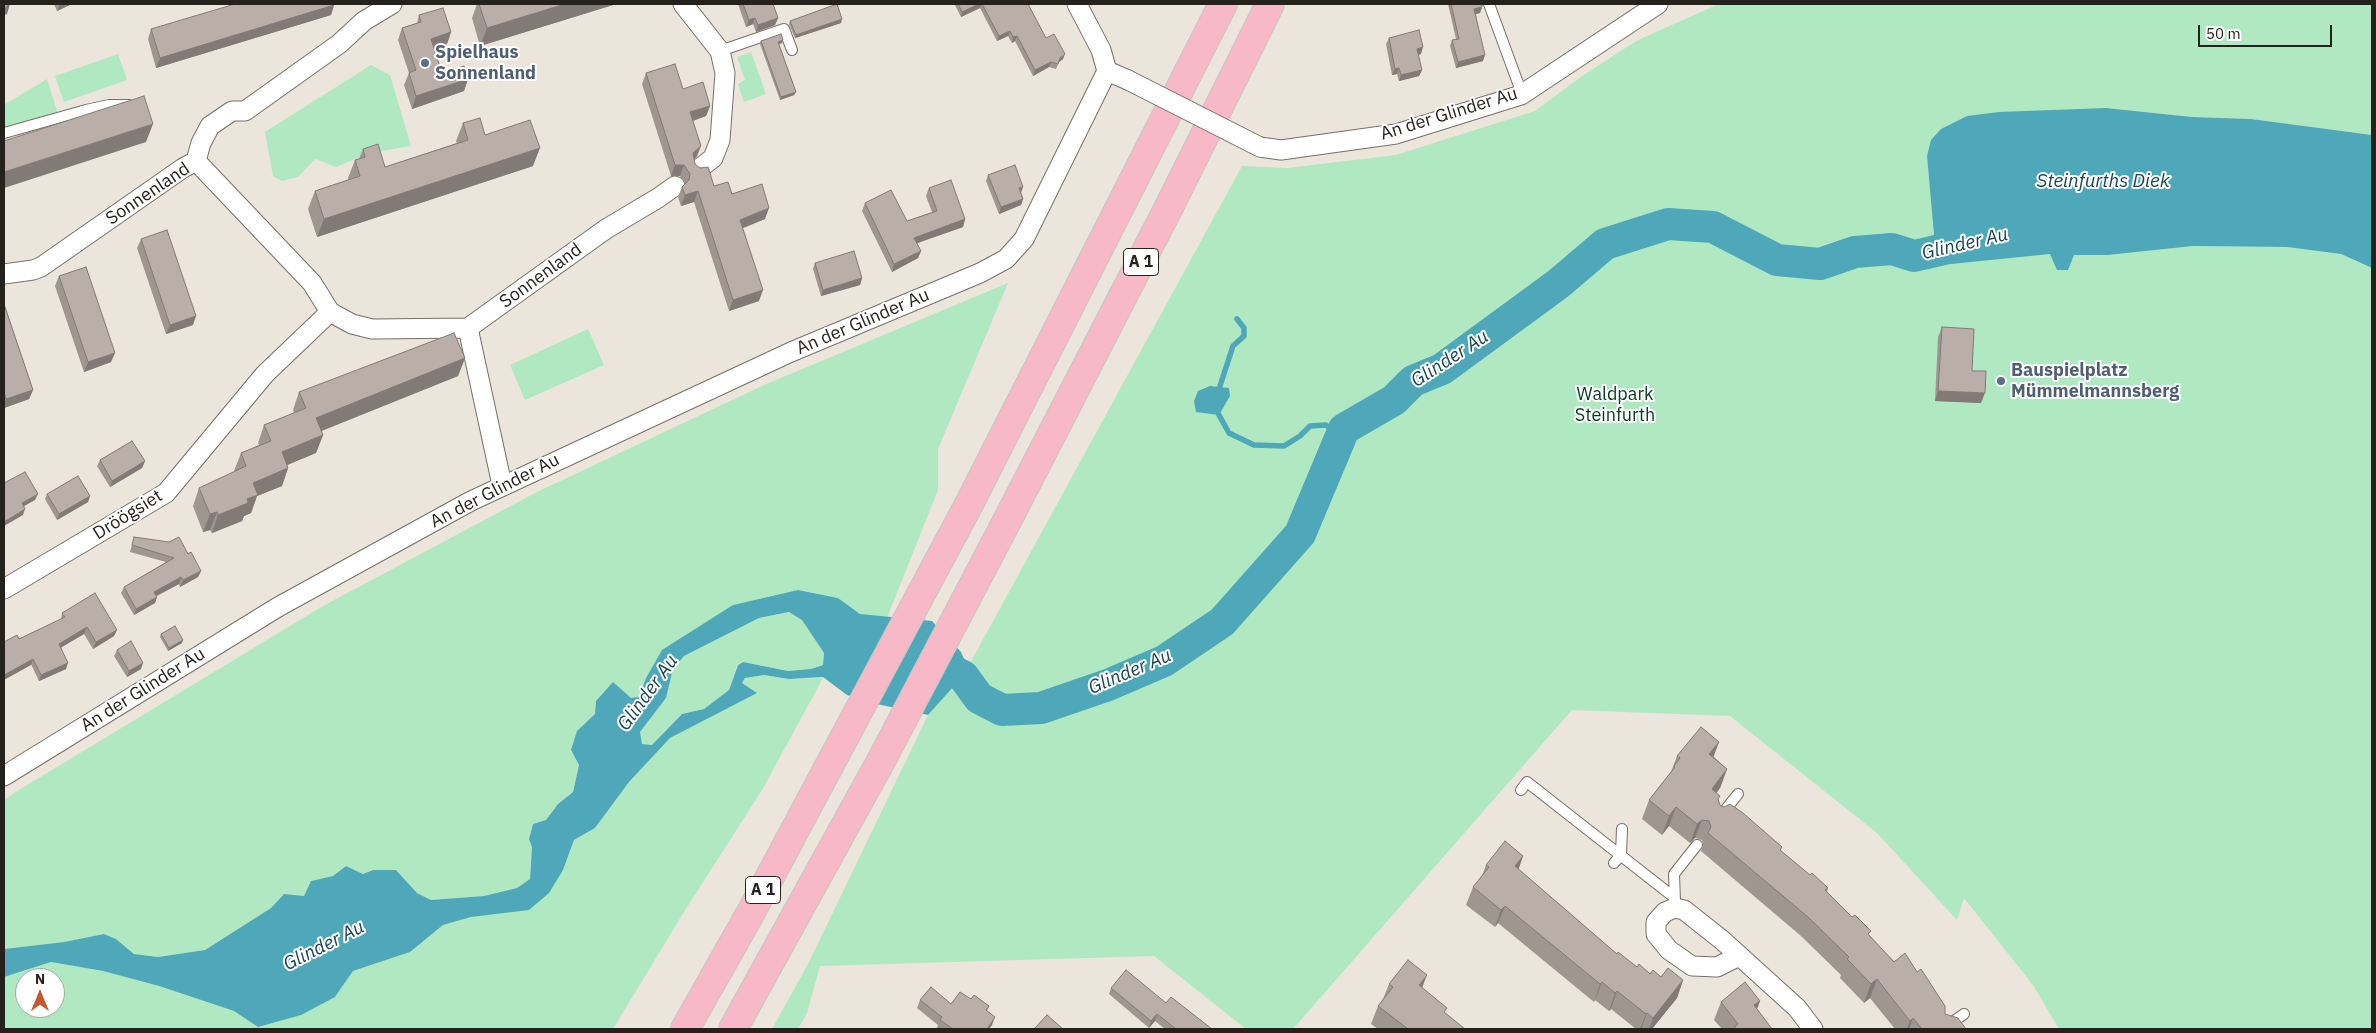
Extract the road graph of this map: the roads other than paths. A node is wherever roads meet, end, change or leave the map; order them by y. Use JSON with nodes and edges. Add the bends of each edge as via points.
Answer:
{"nodes":[{"id":1,"x":392,"y":4,"type":"edge"},
{"id":2,"x":683,"y":4,"type":"edge"},
{"id":3,"x":1077,"y":4,"type":"edge"},
{"id":4,"x":1223,"y":4,"type":"edge"},
{"id":5,"x":1270,"y":4,"type":"edge"},
{"id":6,"x":1489,"y":4,"type":"edge"},
{"id":7,"x":1658,"y":4,"type":"edge"},
{"id":8,"x":792,"y":50,"type":"dead end"},
{"id":9,"x":720,"y":51,"type":"junction"},
{"id":10,"x":1107,"y":71,"type":"junction"},
{"id":11,"x":1522,"y":94,"type":"junction"},
{"id":12,"x":130,"y":105,"type":"edge"},
{"id":13,"x":4,"y":133,"type":"edge"},
{"id":14,"x":196,"y":161,"type":"junction"},
{"id":15,"x":700,"y":168,"type":"edge"},
{"id":16,"x":674,"y":186,"type":"dead end"},
{"id":17,"x":4,"y":274,"type":"edge"},
{"id":18,"x":330,"y":312,"type":"junction"},
{"id":19,"x":468,"y":328,"type":"junction"},
{"id":20,"x":502,"y":486,"type":"junction"},
{"id":21,"x":4,"y":589,"type":"edge"},
{"id":22,"x":5,"y":771,"type":"edge"},
{"id":23,"x":1521,"y":790,"type":"dead end"},
{"id":24,"x":1738,"y":794,"type":"dead end"},
{"id":25,"x":1718,"y":819,"type":"edge"},
{"id":26,"x":1622,"y":829,"type":"dead end"},
{"id":27,"x":1697,"y":845,"type":"edge"},
{"id":28,"x":1617,"y":859,"type":"junction"},
{"id":29,"x":1675,"y":903,"type":"junction"},
{"id":30,"x":1738,"y":956,"type":"junction"},
{"id":31,"x":1964,"y":1014,"type":"dead end"},
{"id":32,"x":685,"y":1029,"type":"edge"},
{"id":33,"x":733,"y":1029,"type":"edge"},
{"id":34,"x":1812,"y":1029,"type":"edge"},
{"id":35,"x":1943,"y":1029,"type":"edge"}],
"edges":[{"from":1,"to":14,"type":"street","name":"Sonnenland","via":[[364,21],[339,44],[246,111],[232,111],[210,126]]},
{"from":2,"to":9,"type":"street"},
{"from":3,"to":10,"type":"street","via":[[1101,50]]},
{"from":4,"to":32,"type":"highway","number":"A 1","via":[[968,506],[839,750]]},
{"from":5,"to":33,"type":"highway","number":"A 1","via":[[1170,205],[882,759]]},
{"from":6,"to":11,"type":"lane"},
{"from":7,"to":11,"type":"street","name":"An der Glinder Au"},
{"from":8,"to":9,"type":"lane","via":[[784,29]]},
{"from":9,"to":15,"type":"street","via":[[725,73],[720,140],[713,158]]},
{"from":10,"to":11,"type":"street","name":"An der Glinder Au","bridge":true,"via":[[1260,147],[1281,150],[1396,134]]},
{"from":10,"to":20,"type":"street","name":"An der Glinder Au","via":[[1024,239],[1006,259],[980,273],[791,352]]},
{"from":12,"to":13,"type":"lane","via":[[86,110]]},
{"from":14,"to":17,"type":"street","name":"Sonnenland","via":[[41,267]]},
{"from":14,"to":18,"type":"street","via":[[312,283]]},
{"from":16,"to":19,"type":"street","name":"Sonnenland","via":[[606,229]]},
{"from":18,"to":19,"type":"street","via":[[352,324],[372,329]]},
{"from":18,"to":21,"type":"street","name":"Dröögsiet","via":[[265,374],[166,493]]},
{"from":19,"to":20,"type":"street"},
{"from":20,"to":22,"type":"street","name":"An der Glinder Au","via":[[278,607]]},
{"from":23,"to":28,"type":"lane","via":[[1527,782]]},
{"from":24,"to":25,"type":"lane"},
{"from":26,"to":28,"type":"lane"},
{"from":27,"to":29,"type":"lane","via":[[1674,874]]},
{"from":28,"to":29,"type":"lane"},
{"from":29,"to":30,"type":"street"},
{"from":29,"to":30,"type":"street","via":[[1656,922],[1656,934],[1669,950],[1692,966],[1717,967]]},
{"from":30,"to":34,"type":"street","via":[[1797,1008]]},
{"from":31,"to":35,"type":"lane"}]}
